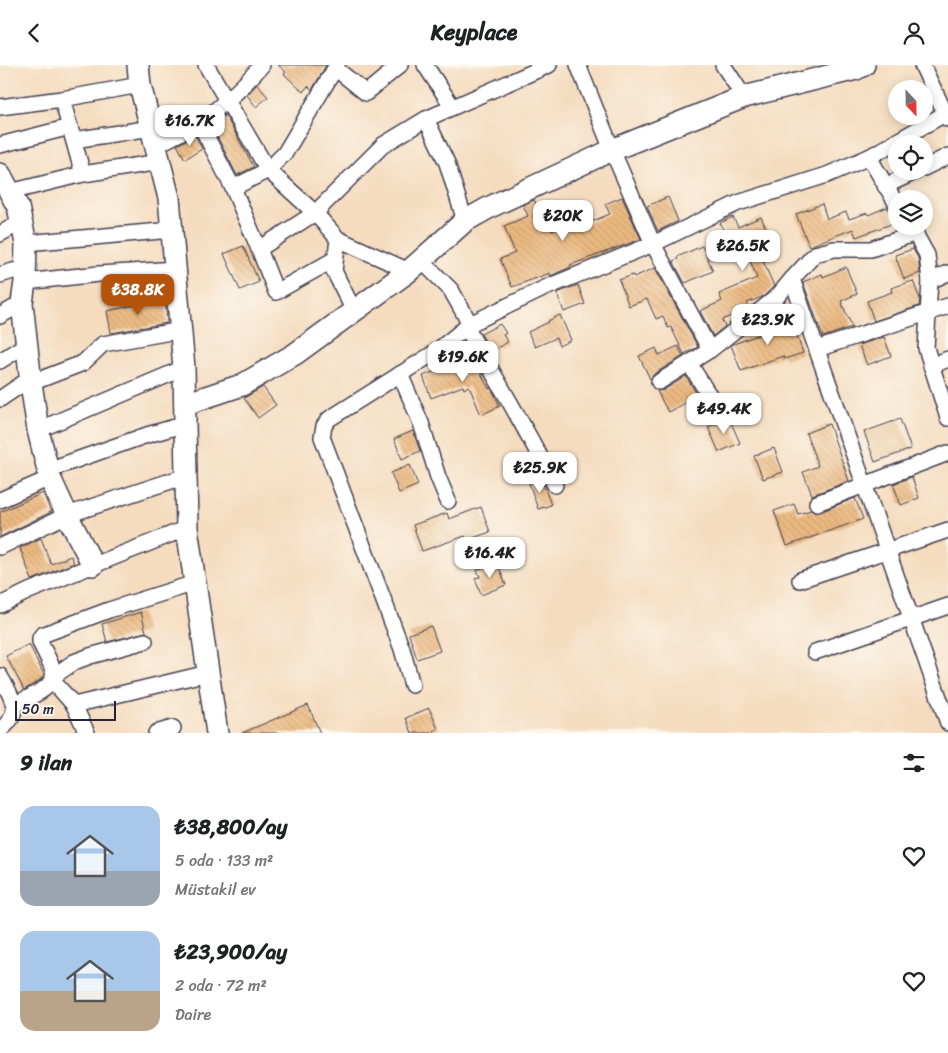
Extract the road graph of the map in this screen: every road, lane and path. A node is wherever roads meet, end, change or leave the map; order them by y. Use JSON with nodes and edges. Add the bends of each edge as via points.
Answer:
{"nodes":[{"id":1,"x":206,"y":65,"type":"edge"},
{"id":2,"x":262,"y":65,"type":"edge"},
{"id":3,"x":400,"y":65,"type":"edge"},
{"id":4,"x":425,"y":65,"type":"edge"},
{"id":5,"x":549,"y":65,"type":"edge"},
{"id":6,"x":578,"y":65,"type":"edge"},
{"id":7,"x":723,"y":65,"type":"edge"},
{"id":8,"x":922,"y":65,"type":"edge"},
{"id":9,"x":858,"y":66,"type":"edge"},
{"id":10,"x":336,"y":67,"type":"edge"},
{"id":11,"x":530,"y":69,"type":"edge"},
{"id":12,"x":142,"y":71,"type":"edge"},
{"id":13,"x":744,"y":97,"type":"junction"},
{"id":14,"x":62,"y":99,"type":"junction"},
{"id":15,"x":227,"y":100,"type":"junction"},
{"id":16,"x":452,"y":106,"type":"junction"},
{"id":17,"x":0,"y":107,"type":"edge"},
{"id":18,"x":947,"y":115,"type":"edge"},
{"id":19,"x":426,"y":119,"type":"junction"},
{"id":20,"x":199,"y":122,"type":"junction"},
{"id":21,"x":72,"y":133,"type":"junction"},
{"id":22,"x":0,"y":145,"type":"edge"},
{"id":23,"x":155,"y":145,"type":"junction"},
{"id":24,"x":612,"y":151,"type":"junction"},
{"id":25,"x":869,"y":157,"type":"junction"},
{"id":26,"x":948,"y":157,"type":"edge"},
{"id":27,"x":933,"y":164,"type":"edge"},
{"id":28,"x":268,"y":170,"type":"junction"},
{"id":29,"x":83,"y":174,"type":"junction"},
{"id":30,"x":898,"y":180,"type":"edge"},
{"id":31,"x":4,"y":183,"type":"edge"},
{"id":32,"x":885,"y":186,"type":"junction"},
{"id":33,"x":233,"y":188,"type":"junction"},
{"id":34,"x":888,"y":191,"type":"edge"},
{"id":35,"x":315,"y":213,"type":"junction"},
{"id":36,"x":23,"y":221,"type":"junction"},
{"id":37,"x":465,"y":221,"type":"junction"},
{"id":38,"x":172,"y":230,"type":"junction"},
{"id":39,"x":0,"y":234,"type":"edge"},
{"id":40,"x":903,"y":235,"type":"edge"},
{"id":41,"x":917,"y":235,"type":"edge"},
{"id":42,"x":338,"y":239,"type":"junction"},
{"id":43,"x":26,"y":243,"type":"junction"},
{"id":44,"x":653,"y":245,"type":"junction"},
{"id":45,"x":259,"y":249,"type":"junction"},
{"id":46,"x":335,"y":259,"type":"junction"},
{"id":47,"x":415,"y":265,"type":"junction"},
{"id":48,"x":176,"y":269,"type":"junction"},
{"id":49,"x":948,"y":273,"type":"edge"},
{"id":50,"x":0,"y":275,"type":"edge"},
{"id":51,"x":792,"y":279,"type":"junction"},
{"id":52,"x":930,"y":281,"type":"junction"},
{"id":53,"x":24,"y":285,"type":"junction"},
{"id":54,"x":948,"y":306,"type":"edge"},
{"id":55,"x":354,"y":311,"type":"junction"},
{"id":56,"x":928,"y":313,"type":"junction"},
{"id":57,"x":0,"y":317,"type":"edge"},
{"id":58,"x":468,"y":326,"type":"junction"},
{"id":59,"x":182,"y":330,"type":"junction"},
{"id":60,"x":26,"y":344,"type":"junction"},
{"id":61,"x":817,"y":349,"type":"junction"},
{"id":62,"x":710,"y":350,"type":"junction"},
{"id":63,"x":948,"y":359,"type":"edge"},
{"id":64,"x":0,"y":361,"type":"edge"},
{"id":65,"x":689,"y":363,"type":"junction"},
{"id":66,"x":931,"y":365,"type":"junction"},
{"id":67,"x":184,"y":368,"type":"junction"},
{"id":68,"x":400,"y":374,"type":"junction"},
{"id":69,"x":659,"y":382,"type":"dead end"},
{"id":70,"x":30,"y":383,"type":"junction"},
{"id":71,"x":0,"y":399,"type":"edge"},
{"id":72,"x":721,"y":409,"type":"dead end"},
{"id":73,"x":185,"y":414,"type":"junction"},
{"id":74,"x":948,"y":418,"type":"edge"},
{"id":75,"x":38,"y":430,"type":"junction"},
{"id":76,"x":948,"y":453,"type":"edge"},
{"id":77,"x":49,"y":474,"type":"junction"},
{"id":78,"x":186,"y":476,"type":"junction"},
{"id":79,"x":555,"y":485,"type":"dead end"},
{"id":80,"x":864,"y":485,"type":"junction"},
{"id":81,"x":0,"y":501,"type":"edge"},
{"id":82,"x":448,"y":501,"type":"dead end"},
{"id":83,"x":818,"y":503,"type":"dead end"},
{"id":84,"x":67,"y":515,"type":"junction"},
{"id":85,"x":187,"y":528,"type":"junction"},
{"id":86,"x":948,"y":530,"type":"edge"},
{"id":87,"x":0,"y":547,"type":"edge"},
{"id":88,"x":887,"y":550,"type":"junction"},
{"id":89,"x":93,"y":565,"type":"junction"},
{"id":90,"x":800,"y":580,"type":"dead end"},
{"id":91,"x":195,"y":583,"type":"junction"},
{"id":92,"x":0,"y":605,"type":"edge"},
{"id":93,"x":948,"y":606,"type":"edge"},
{"id":94,"x":911,"y":619,"type":"junction"},
{"id":95,"x":145,"y":641,"type":"dead end"},
{"id":96,"x":815,"y":652,"type":"dead end"},
{"id":97,"x":208,"y":673,"type":"junction"},
{"id":98,"x":0,"y":676,"type":"edge"},
{"id":99,"x":53,"y":678,"type":"junction"},
{"id":100,"x":941,"y":682,"type":"edge"},
{"id":101,"x":412,"y":685,"type":"dead end"},
{"id":102,"x":15,"y":704,"type":"junction"},
{"id":103,"x":74,"y":705,"type":"junction"},
{"id":104,"x":948,"y":723,"type":"edge"},
{"id":105,"x":173,"y":728,"type":"dead end"},
{"id":106,"x":0,"y":730,"type":"edge"},
{"id":107,"x":87,"y":733,"type":"edge"},
{"id":108,"x":156,"y":733,"type":"edge"},
{"id":109,"x":217,"y":733,"type":"edge"}],
"edges":[{"from":1,"to":15,"type":"street"},
{"from":2,"to":15,"type":"street"},
{"from":3,"to":10,"type":"street","via":[[366,93]]},
{"from":4,"to":16,"type":"street"},
{"from":5,"to":11,"type":"street"},
{"from":6,"to":24,"type":"street"},
{"from":7,"to":13,"type":"street"},
{"from":8,"to":18,"type":"street"},
{"from":9,"to":13,"type":"street"},
{"from":10,"to":28,"type":"street","via":[[285,153]]},
{"from":11,"to":16,"type":"street"},
{"from":12,"to":14,"type":"street"},
{"from":12,"to":23,"type":"street"},
{"from":13,"to":24,"type":"street"},
{"from":14,"to":17,"type":"street"},
{"from":14,"to":21,"type":"street"},
{"from":15,"to":20,"type":"street"},
{"from":15,"to":28,"type":"street"},
{"from":16,"to":19,"type":"street"},
{"from":18,"to":25,"type":"street"},
{"from":19,"to":35,"type":"street","via":[[383,145]]},
{"from":19,"to":37,"type":"street","via":[[446,163]]},
{"from":20,"to":23,"type":"street"},
{"from":20,"to":33,"type":"street"},
{"from":21,"to":22,"type":"street"},
{"from":21,"to":23,"type":"street"},
{"from":21,"to":29,"type":"street"},
{"from":23,"to":29,"type":"street"},
{"from":23,"to":38,"type":"street","via":[[169,198]]},
{"from":24,"to":37,"type":"street"},
{"from":24,"to":44,"type":"street"},
{"from":25,"to":32,"type":"street"},
{"from":25,"to":44,"type":"street","via":[[827,175],[738,203]]},
{"from":26,"to":27,"type":"street"},
{"from":28,"to":33,"type":"street"},
{"from":28,"to":35,"type":"street"},
{"from":29,"to":31,"type":"street"},
{"from":30,"to":32,"type":"street"},
{"from":31,"to":36,"type":"street"},
{"from":32,"to":34,"type":"street"},
{"from":33,"to":45,"type":"street"},
{"from":35,"to":42,"type":"street"},
{"from":35,"to":45,"type":"street"},
{"from":36,"to":39,"type":"street"},
{"from":36,"to":43,"type":"street"},
{"from":37,"to":47,"type":"street"},
{"from":38,"to":43,"type":"street"},
{"from":38,"to":48,"type":"street"},
{"from":40,"to":51,"type":"street","via":[[871,249],[834,249],[815,255]]},
{"from":41,"to":52,"type":"street","via":[[927,255]]},
{"from":42,"to":46,"type":"street"},
{"from":42,"to":47,"type":"street"},
{"from":43,"to":53,"type":"street"},
{"from":44,"to":58,"type":"street","via":[[545,288]]},
{"from":44,"to":62,"type":"street"},
{"from":45,"to":46,"type":"street","via":[[276,291]]},
{"from":46,"to":55,"type":"street","via":[[334,271]]},
{"from":47,"to":55,"type":"street"},
{"from":47,"to":58,"type":"street","via":[[452,290]]},
{"from":48,"to":53,"type":"street","via":[[99,274]]},
{"from":48,"to":59,"type":"street"},
{"from":49,"to":52,"type":"street"},
{"from":50,"to":53,"type":"street","via":[[13,271]]},
{"from":51,"to":61,"type":"street"},
{"from":51,"to":62,"type":"street","via":[[778,297]]},
{"from":52,"to":56,"type":"street"},
{"from":53,"to":57,"type":"street"},
{"from":53,"to":60,"type":"street"},
{"from":54,"to":56,"type":"street"},
{"from":55,"to":73,"type":"street","via":[[295,355]]},
{"from":56,"to":61,"type":"street"},
{"from":56,"to":66,"type":"street","via":[[926,349]]},
{"from":58,"to":68,"type":"street","via":[[437,351]]},
{"from":58,"to":79,"type":"street"},
{"from":59,"to":67,"type":"street"},
{"from":59,"to":70,"type":"street","via":[[103,344],[83,363]]},
{"from":60,"to":64,"type":"street"},
{"from":60,"to":70,"type":"street"},
{"from":61,"to":80,"type":"street"},
{"from":62,"to":65,"type":"street"},
{"from":63,"to":66,"type":"street"},
{"from":65,"to":69,"type":"street"},
{"from":65,"to":72,"type":"street"},
{"from":66,"to":74,"type":"street"},
{"from":67,"to":73,"type":"street"},
{"from":67,"to":75,"type":"street"},
{"from":68,"to":82,"type":"street"},
{"from":68,"to":101,"type":"street","via":[[329,419],[322,437],[392,622]]},
{"from":70,"to":71,"type":"street","via":[[22,384]]},
{"from":70,"to":75,"type":"street"},
{"from":73,"to":77,"type":"street","via":[[147,435]]},
{"from":73,"to":78,"type":"street"},
{"from":75,"to":77,"type":"street"},
{"from":76,"to":80,"type":"street"},
{"from":77,"to":81,"type":"street"},
{"from":77,"to":84,"type":"street"},
{"from":78,"to":84,"type":"street"},
{"from":78,"to":85,"type":"street"},
{"from":80,"to":83,"type":"street"},
{"from":80,"to":88,"type":"street"},
{"from":84,"to":87,"type":"street"},
{"from":84,"to":89,"type":"street"},
{"from":85,"to":89,"type":"street"},
{"from":85,"to":91,"type":"street"},
{"from":86,"to":88,"type":"street"},
{"from":88,"to":90,"type":"street"},
{"from":88,"to":94,"type":"street"},
{"from":89,"to":92,"type":"street"},
{"from":91,"to":97,"type":"street"},
{"from":91,"to":99,"type":"street","via":[[108,609],[42,635],[40,642],[54,672]]},
{"from":93,"to":94,"type":"street"},
{"from":94,"to":96,"type":"street"},
{"from":94,"to":100,"type":"street"},
{"from":95,"to":99,"type":"street","via":[[74,662]]},
{"from":97,"to":103,"type":"street"},
{"from":97,"to":109,"type":"street"},
{"from":98,"to":102,"type":"street"},
{"from":99,"to":102,"type":"street","via":[[44,690]]},
{"from":99,"to":103,"type":"street"},
{"from":100,"to":104,"type":"street"},
{"from":102,"to":106,"type":"street","via":[[9,723]]},
{"from":103,"to":107,"type":"street"},
{"from":105,"to":108,"type":"street"}]}
